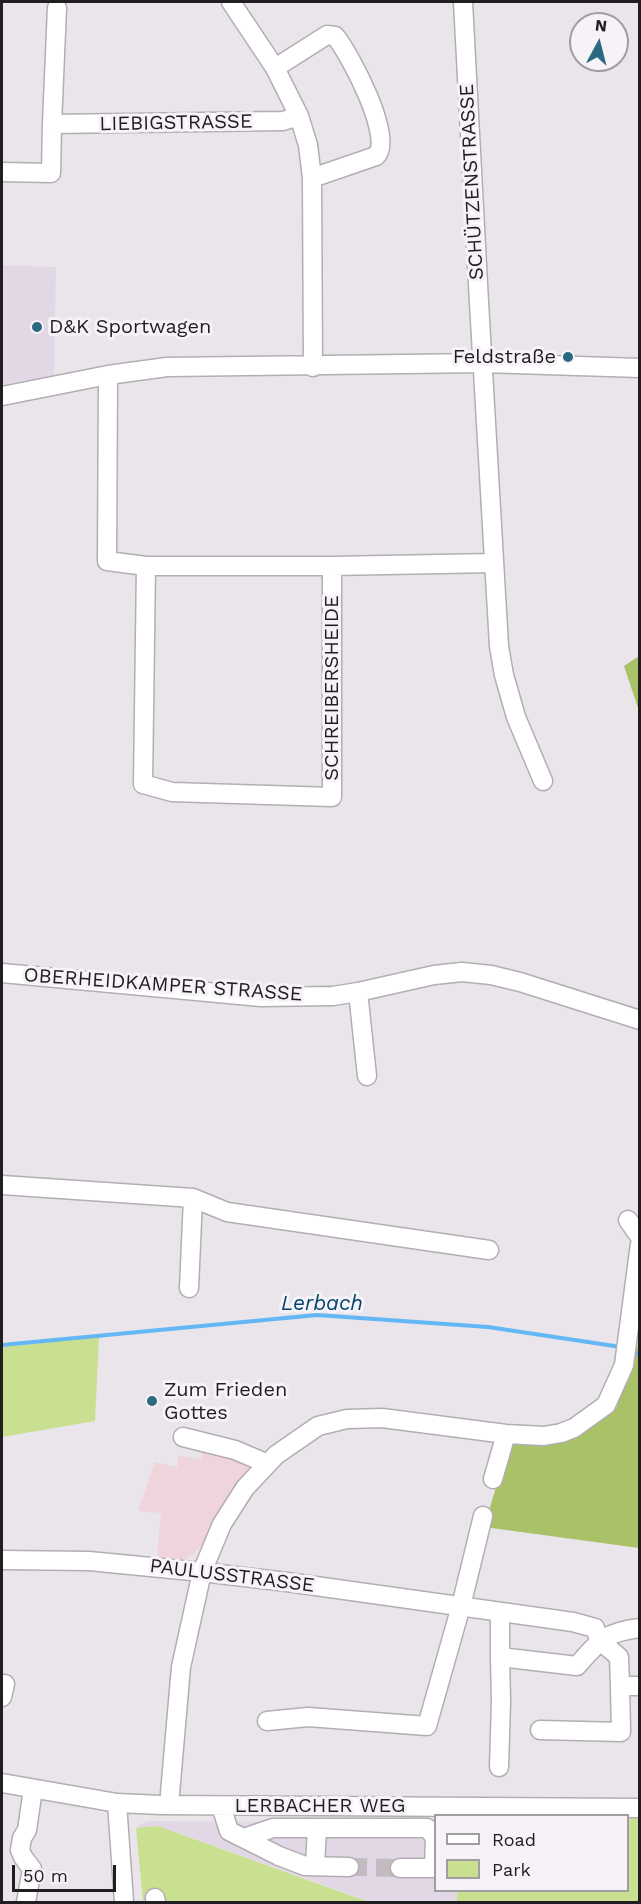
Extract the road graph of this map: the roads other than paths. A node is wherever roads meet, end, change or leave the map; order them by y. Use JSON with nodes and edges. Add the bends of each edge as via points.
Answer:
{"nodes":[{"id":1,"x":231,"y":2,"type":"edge"},
{"id":2,"x":463,"y":2,"type":"edge"},
{"id":3,"x":57,"y":8,"type":"dead end"},
{"id":4,"x":275,"y":68,"type":"junction"},
{"id":5,"x":299,"y":116,"type":"junction"},
{"id":6,"x":52,"y":124,"type":"junction"},
{"id":7,"x":2,"y":172,"type":"edge"},
{"id":8,"x":312,"y":178,"type":"junction"},
{"id":9,"x":484,"y":363,"type":"junction"},
{"id":10,"x":313,"y":366,"type":"junction"},
{"id":11,"x":639,"y":368,"type":"edge"},
{"id":12,"x":108,"y":375,"type":"junction"},
{"id":13,"x":2,"y":396,"type":"edge"},
{"id":14,"x":494,"y":563,"type":"junction"},
{"id":15,"x":146,"y":566,"type":"junction"},
{"id":16,"x":332,"y":566,"type":"junction"},
{"id":17,"x":543,"y":781,"type":"dead end"},
{"id":18,"x":2,"y":973,"type":"edge"},
{"id":19,"x":358,"y":992,"type":"junction"},
{"id":20,"x":639,"y":1020,"type":"edge"},
{"id":21,"x":367,"y":1076,"type":"dead end"},
{"id":22,"x":2,"y":1185,"type":"edge"},
{"id":23,"x":193,"y":1198,"type":"junction"},
{"id":24,"x":628,"y":1220,"type":"dead end"},
{"id":25,"x":639,"y":1237,"type":"edge"},
{"id":26,"x":639,"y":1244,"type":"edge"},
{"id":27,"x":489,"y":1250,"type":"dead end"},
{"id":28,"x":189,"y":1288,"type":"dead end"},
{"id":29,"x":506,"y":1434,"type":"junction"},
{"id":30,"x":183,"y":1437,"type":"dead end"},
{"id":31,"x":268,"y":1464,"type":"junction"},
{"id":32,"x":493,"y":1479,"type":"dead end"},
{"id":33,"x":483,"y":1516,"type":"dead end"},
{"id":34,"x":2,"y":1560,"type":"edge"},
{"id":35,"x":202,"y":1572,"type":"junction"},
{"id":36,"x":461,"y":1606,"type":"junction"},
{"id":37,"x":500,"y":1612,"type":"junction"},
{"id":38,"x":639,"y":1628,"type":"edge"},
{"id":39,"x":599,"y":1640,"type":"junction"},
{"id":40,"x":500,"y":1657,"type":"junction"},
{"id":41,"x":620,"y":1686,"type":"junction"},
{"id":42,"x":639,"y":1686,"type":"edge"},
{"id":43,"x":267,"y":1721,"type":"dead end"},
{"id":44,"x":540,"y":1730,"type":"dead end"},
{"id":45,"x":499,"y":1767,"type":"dead end"},
{"id":46,"x":2,"y":1783,"type":"edge"},
{"id":47,"x":33,"y":1789,"type":"junction"},
{"id":48,"x":117,"y":1803,"type":"junction"},
{"id":49,"x":169,"y":1805,"type":"junction"},
{"id":50,"x":221,"y":1806,"type":"junction"},
{"id":51,"x":639,"y":1808,"type":"edge"},
{"id":52,"x":317,"y":1828,"type":"junction"},
{"id":53,"x":434,"y":1836,"type":"edge"},
{"id":54,"x":244,"y":1838,"type":"junction"},
{"id":55,"x":315,"y":1866,"type":"junction"},
{"id":56,"x":348,"y":1867,"type":"tunnel mouth"},
{"id":57,"x":400,"y":1868,"type":"tunnel mouth"},
{"id":58,"x":434,"y":1868,"type":"edge"},
{"id":59,"x":26,"y":1902,"type":"edge"},
{"id":60,"x":124,"y":1902,"type":"edge"}],
"edges":[{"from":1,"to":4,"type":"street"},
{"from":2,"to":9,"type":"street","name":"SCHÜTZENSTRASSE","via":[[473,229]]},
{"from":3,"to":6,"type":"street"},
{"from":4,"to":5,"type":"street"},
{"from":4,"to":8,"type":"street","via":[[327,35],[335,36],[362,79],[377,123],[380,153]]},
{"from":5,"to":6,"type":"street","name":"LIEBIGSTRASSE","via":[[283,121]]},
{"from":5,"to":8,"type":"street"},
{"from":6,"to":7,"type":"street","via":[[51,173]]},
{"from":8,"to":10,"type":"street"},
{"from":9,"to":10,"type":"street"},
{"from":9,"to":11,"type":"street"},
{"from":9,"to":14,"type":"street"},
{"from":10,"to":12,"type":"street","via":[[167,367]]},
{"from":12,"to":13,"type":"street"},
{"from":12,"to":15,"type":"street","name":"SCHREIBERSHEIDE","via":[[107,561]]},
{"from":14,"to":16,"type":"street","name":"SCHREIBERSHEIDE"},
{"from":14,"to":17,"type":"street","via":[[504,675],[516,717]]},
{"from":15,"to":16,"type":"street","name":"SCHREIBERSHEIDE"},
{"from":15,"to":16,"type":"street","name":"SCHREIBERSHEIDE","via":[[143,784],[172,792],[332,797]]},
{"from":18,"to":19,"type":"street","name":"OBERHEIDKAMPER STRASSE","via":[[261,997]]},
{"from":19,"to":20,"type":"street","name":"OBERHEIDKAMPER STRASSE","via":[[462,972],[520,982]]},
{"from":19,"to":21,"type":"street"},
{"from":22,"to":23,"type":"street"},
{"from":23,"to":27,"type":"street","via":[[227,1212]]},
{"from":23,"to":28,"type":"street"},
{"from":24,"to":25,"type":"street"},
{"from":26,"to":29,"type":"street","via":[[624,1365],[606,1405],[561,1433]]},
{"from":29,"to":31,"type":"street","via":[[382,1418],[346,1419],[318,1426]]},
{"from":29,"to":32,"type":"street"},
{"from":30,"to":31,"type":"street","via":[[235,1450]]},
{"from":31,"to":35,"type":"street","via":[[245,1488],[222,1524]]},
{"from":33,"to":36,"type":"street"},
{"from":34,"to":35,"type":"street","name":"PAULUSSTRASSE","via":[[89,1561]]},
{"from":35,"to":36,"type":"street","name":"PAULUSSTRASSE"},
{"from":35,"to":49,"type":"street","via":[[181,1667]]},
{"from":36,"to":37,"type":"street","name":"PAULUSSTRASSE"},
{"from":36,"to":43,"type":"street","via":[[427,1726],[308,1717]]},
{"from":37,"to":39,"type":"street","name":"PAULUSSTRASSE","via":[[595,1628]]},
{"from":37,"to":40,"type":"street"},
{"from":38,"to":39,"type":"street","via":[[620,1630]]},
{"from":39,"to":40,"type":"street","via":[[577,1666]]},
{"from":39,"to":41,"type":"street","via":[[619,1657]]},
{"from":40,"to":45,"type":"street"},
{"from":41,"to":42,"type":"street"},
{"from":41,"to":44,"type":"street","via":[[621,1731]]},
{"from":46,"to":47,"type":"street","name":"LERBACHER WEG"},
{"from":47,"to":48,"type":"street","name":"LERBACHER WEG"},
{"from":47,"to":59,"type":"street","via":[[27,1830],[20,1844],[32,1869]]},
{"from":48,"to":49,"type":"street","name":"LERBACHER WEG"},
{"from":48,"to":60,"type":"street"},
{"from":49,"to":50,"type":"street","name":"LERBACHER WEG"},
{"from":50,"to":51,"type":"street","name":"LERBACHER WEG"},
{"from":50,"to":54,"type":"street","via":[[229,1831]]},
{"from":52,"to":53,"type":"street","via":[[427,1828]]},
{"from":52,"to":54,"type":"street","via":[[273,1828]]},
{"from":52,"to":55,"type":"street"},
{"from":54,"to":55,"type":"street","via":[[305,1866]]},
{"from":55,"to":56,"type":"street"},
{"from":57,"to":58,"type":"street"}]}
